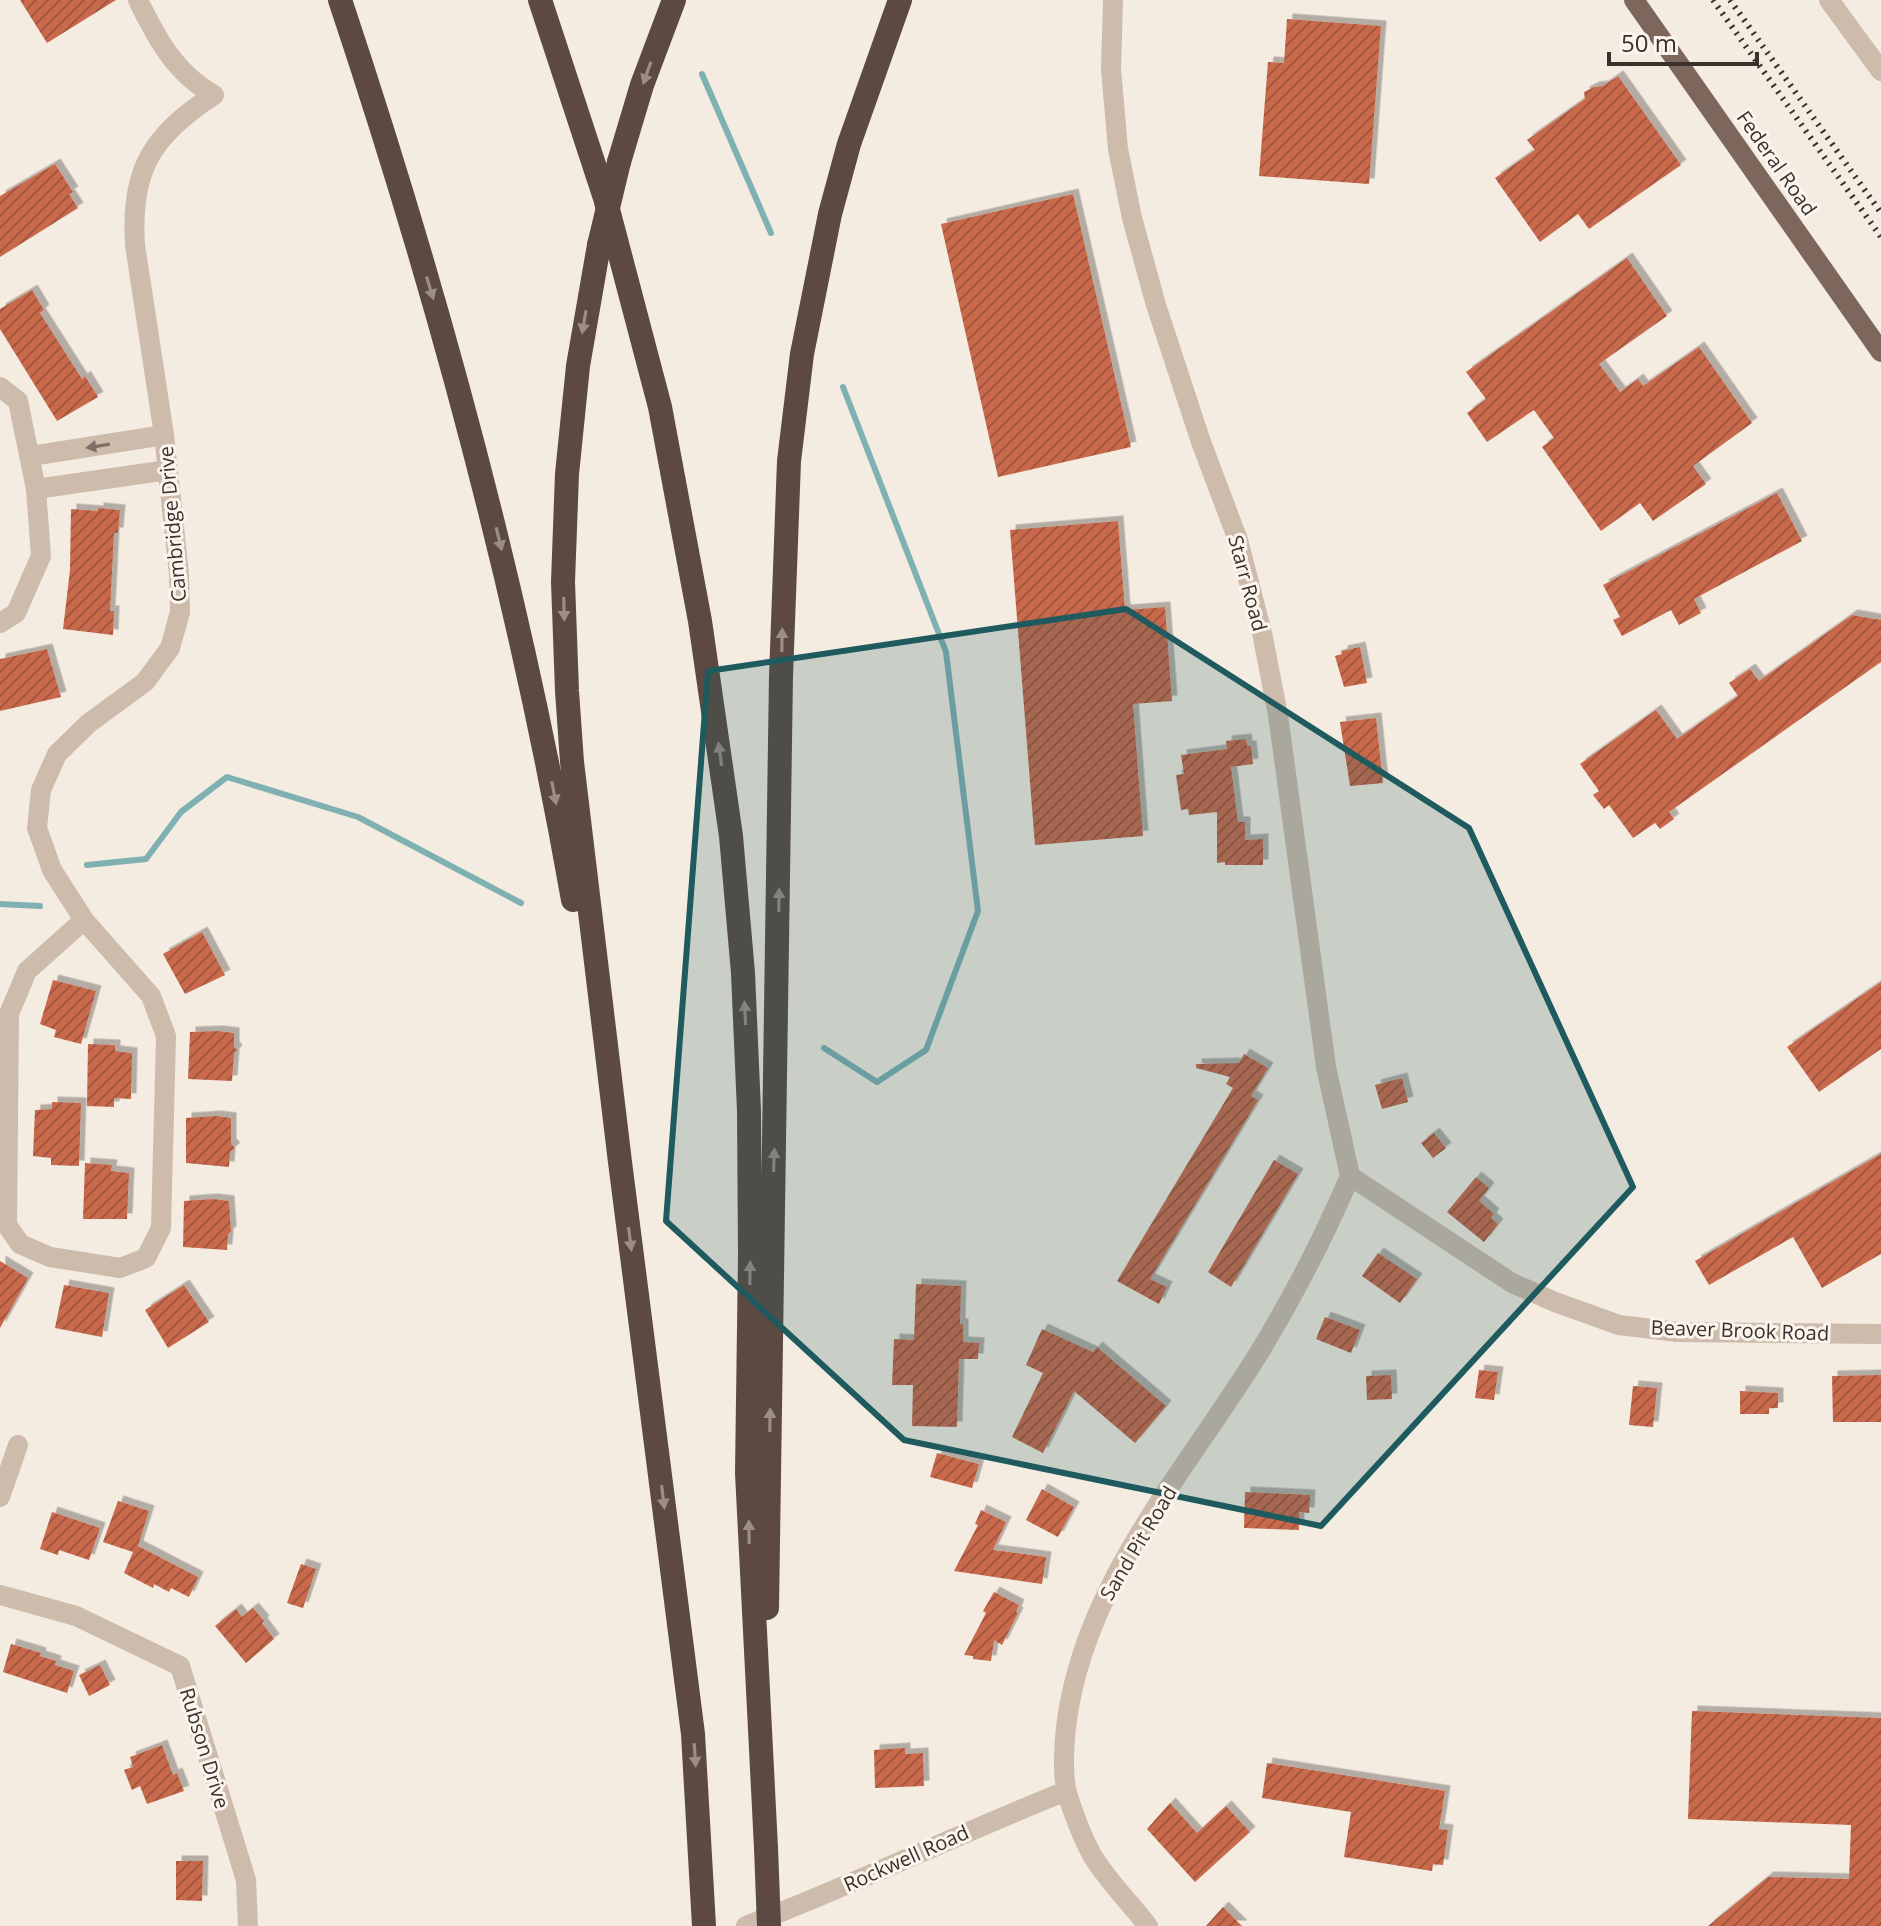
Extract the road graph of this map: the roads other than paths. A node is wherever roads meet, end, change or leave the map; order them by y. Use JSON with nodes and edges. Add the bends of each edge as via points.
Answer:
{"nodes":[{"id":1,"x":138,"y":0,"type":"edge"},
{"id":2,"x":328,"y":0,"type":"edge"},
{"id":3,"x":340,"y":0,"type":"edge"},
{"id":4,"x":540,"y":0,"type":"edge"},
{"id":5,"x":674,"y":0,"type":"edge"},
{"id":6,"x":900,"y":0,"type":"edge"},
{"id":7,"x":1113,"y":0,"type":"edge"},
{"id":8,"x":1634,"y":0,"type":"edge"},
{"id":9,"x":1829,"y":0,"type":"edge"},
{"id":10,"x":1881,"y":71,"type":"edge"},
{"id":11,"x":414,"y":233,"type":"junction"},
{"id":12,"x":1881,"y":352,"type":"edge"},
{"id":13,"x":0,"y":387,"type":"edge"},
{"id":14,"x":164,"y":435,"type":"junction"},
{"id":15,"x":31,"y":456,"type":"junction"},
{"id":16,"x":168,"y":470,"type":"junction"},
{"id":17,"x":36,"y":489,"type":"junction"},
{"id":18,"x":0,"y":623,"type":"edge"},
{"id":19,"x":84,"y":920,"type":"junction"},
{"id":20,"x":620,"y":1162,"type":"junction"},
{"id":21,"x":1350,"y":1176,"type":"junction"},
{"id":22,"x":1881,"y":1334,"type":"edge"},
{"id":23,"x":18,"y":1445,"type":"dead end"},
{"id":24,"x":0,"y":1497,"type":"edge"},
{"id":25,"x":0,"y":1595,"type":"edge"},
{"id":26,"x":1066,"y":1791,"type":"junction"},
{"id":27,"x":766,"y":1841,"type":"junction"},
{"id":28,"x":248,"y":1926,"type":"edge"},
{"id":29,"x":704,"y":1926,"type":"edge"},
{"id":30,"x":746,"y":1926,"type":"edge"},
{"id":31,"x":769,"y":1926,"type":"edge"},
{"id":32,"x":1148,"y":1926,"type":"edge"}],
"edges":[{"from":1,"to":14,"type":"street","name":"Cambridge Drive","via":[[180,71],[214,95],[181,116],[164,135],[148,160],[135,201],[135,245]]},
{"from":2,"to":11,"type":"highway"},
{"from":3,"to":11,"type":"highway"},
{"from":27,"to":4,"type":"highway","one_way":true,"via":[[747,1488],[749,1111],[731,836],[700,621],[660,407],[605,198]]},
{"from":5,"to":20,"type":"highway","one_way":true,"bridge":true,"via":[[619,162],[599,245],[581,342],[565,511],[564,630],[572,762]]},
{"from":27,"to":6,"type":"highway","one_way":true,"via":[[786,497],[802,354],[830,214]]},
{"from":7,"to":21,"type":"street","name":"Starr Road","via":[[1111,69],[1118,149],[1156,305],[1238,540],[1262,633],[1326,1067]]},
{"from":8,"to":12,"type":"main road","name":"Federal Road"},
{"from":9,"to":10,"type":"street"},
{"from":11,"to":20,"type":"highway","one_way":true,"via":[[526,653]]},
{"from":13,"to":15,"type":"street","via":[[18,401]]},
{"from":14,"to":15,"type":"street","one_way":true},
{"from":14,"to":16,"type":"street","name":"Cambridge Drive"},
{"from":15,"to":17,"type":"street"},
{"from":16,"to":17,"type":"street"},
{"from":16,"to":19,"type":"street","name":"Cambridge Drive","via":[[180,612],[170,648],[145,682],[57,754],[41,790],[37,828],[52,870]]},
{"from":17,"to":18,"type":"street","via":[[41,556],[16,613]]},
{"from":19,"to":19,"type":"street","name":"Cambridge Drive","via":[[27,971],[9,1014],[7,1225],[20,1244],[50,1257],[120,1268],[146,1258],[161,1228],[166,1036],[151,996]]},
{"from":20,"to":29,"type":"highway","one_way":true,"via":[[693,1734]]},
{"from":21,"to":22,"type":"street","name":"Beaver Brook Road","via":[[1512,1283],[1619,1325],[1677,1332]]},
{"from":21,"to":26,"type":"street","name":"Sand Pit Road","via":[[1262,1347],[1138,1540],[1093,1621],[1069,1706]]},
{"from":23,"to":24,"type":"street"},
{"from":25,"to":28,"type":"street","name":"Rubson Drive","via":[[76,1616],[180,1666],[246,1880]]},
{"from":26,"to":30,"type":"street","name":"Rockwell Road"},
{"from":26,"to":32,"type":"street","name":"Sand Pit Road","via":[[1092,1855]]},
{"from":27,"to":31,"type":"highway","bridge":true}]}
